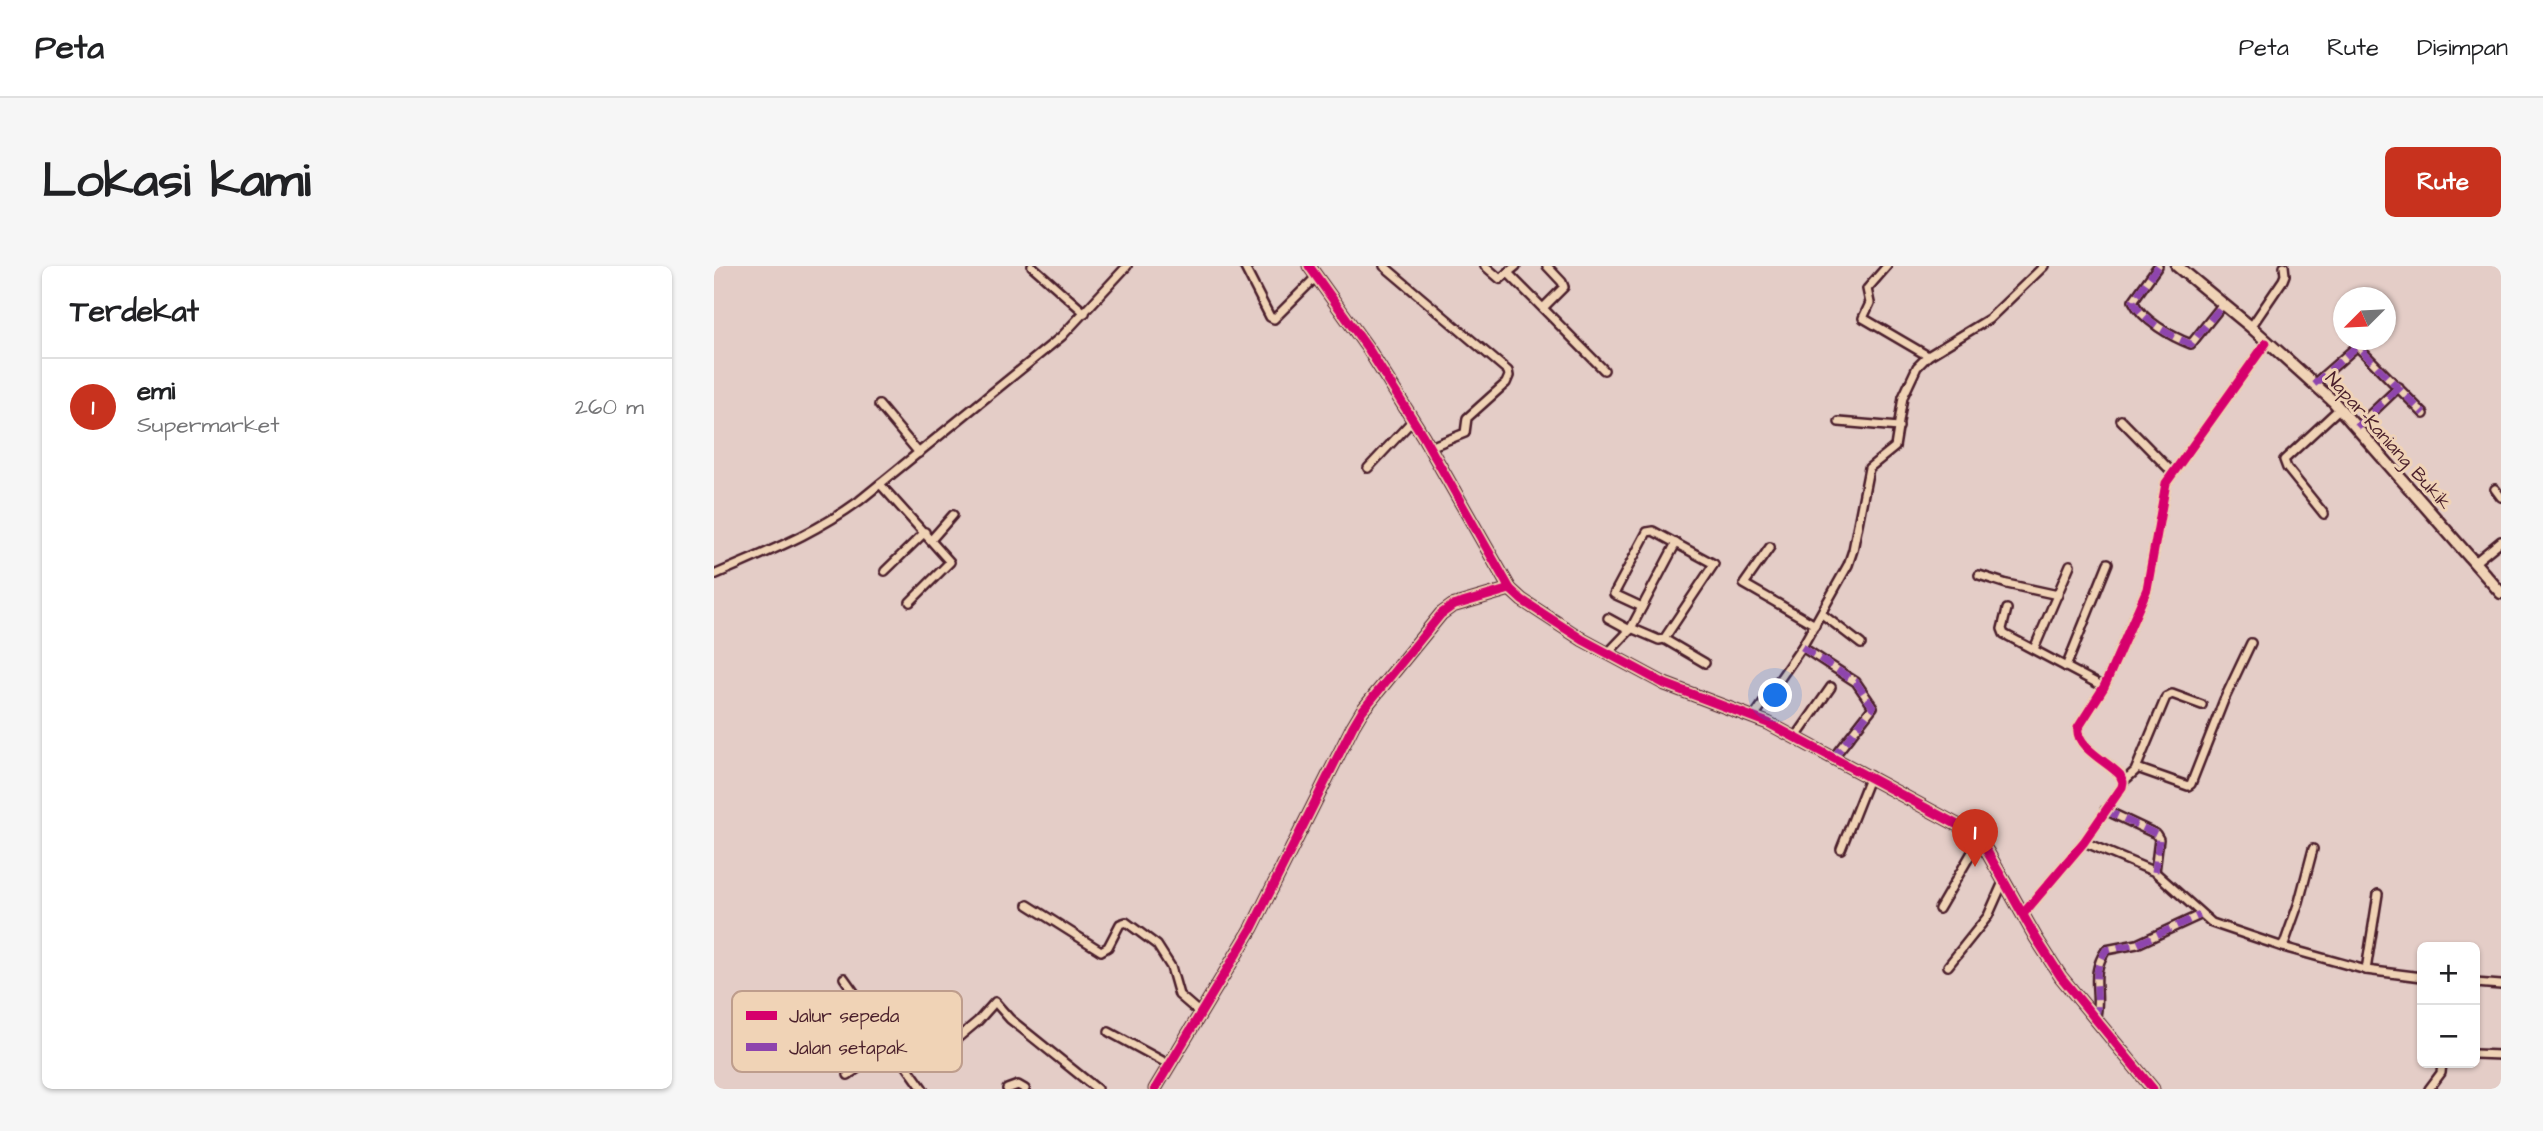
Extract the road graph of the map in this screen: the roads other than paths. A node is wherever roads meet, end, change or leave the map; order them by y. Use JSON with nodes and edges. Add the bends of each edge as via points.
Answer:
{"nodes":[{"id":1,"x":1032,"y":266,"type":"edge"},
{"id":2,"x":1127,"y":266,"type":"edge"},
{"id":3,"x":1244,"y":266,"type":"edge"},
{"id":4,"x":1309,"y":266,"type":"edge"},
{"id":5,"x":1384,"y":266,"type":"edge"},
{"id":6,"x":1485,"y":266,"type":"edge"},
{"id":7,"x":1516,"y":266,"type":"edge"},
{"id":8,"x":1547,"y":266,"type":"edge"},
{"id":9,"x":1888,"y":266,"type":"edge"},
{"id":10,"x":2044,"y":266,"type":"edge"},
{"id":11,"x":2158,"y":266,"type":"edge"},
{"id":12,"x":2177,"y":266,"type":"edge"},
{"id":13,"x":2284,"y":266,"type":"edge"},
{"id":14,"x":1508,"y":273,"type":"junction"},
{"id":15,"x":1317,"y":276,"type":"junction"},
{"id":16,"x":2223,"y":304,"type":"junction"},
{"id":17,"x":1543,"y":308,"type":"junction"},
{"id":18,"x":1085,"y":313,"type":"junction"},
{"id":19,"x":2251,"y":327,"type":"junction"},
{"id":20,"x":2266,"y":343,"type":"junction"},
{"id":21,"x":1928,"y":356,"type":"junction"},
{"id":22,"x":1604,"y":370,"type":"dead end"},
{"id":23,"x":2314,"y":384,"type":"junction"},
{"id":24,"x":2399,"y":387,"type":"junction"},
{"id":25,"x":879,"y":405,"type":"dead end"},
{"id":26,"x":2339,"y":409,"type":"junction"},
{"id":27,"x":2424,"y":414,"type":"dead end"},
{"id":28,"x":1413,"y":420,"type":"junction"},
{"id":29,"x":2121,"y":420,"type":"dead end"},
{"id":30,"x":1839,"y":422,"type":"dead end"},
{"id":31,"x":1899,"y":427,"type":"junction"},
{"id":32,"x":2357,"y":427,"type":"junction"},
{"id":33,"x":1430,"y":447,"type":"junction"},
{"id":34,"x":919,"y":453,"type":"junction"},
{"id":35,"x":1368,"y":468,"type":"dead end"},
{"id":36,"x":2172,"y":472,"type":"junction"},
{"id":37,"x":880,"y":484,"type":"junction"},
{"id":38,"x":2495,"y":489,"type":"dead end"},
{"id":39,"x":2501,"y":498,"type":"edge"},
{"id":40,"x":2324,"y":514,"type":"dead end"},
{"id":41,"x":953,"y":515,"type":"dead end"},
{"id":42,"x":925,"y":532,"type":"junction"},
{"id":43,"x":931,"y":540,"type":"junction"},
{"id":44,"x":2501,"y":541,"type":"edge"},
{"id":45,"x":1676,"y":543,"type":"junction"},
{"id":46,"x":1770,"y":547,"type":"dead end"},
{"id":47,"x":2109,"y":563,"type":"dead end"},
{"id":48,"x":2474,"y":563,"type":"junction"},
{"id":49,"x":2070,"y":565,"type":"dead end"},
{"id":50,"x":885,"y":571,"type":"dead end"},
{"id":51,"x":714,"y":575,"type":"edge"},
{"id":52,"x":1979,"y":575,"type":"dead end"},
{"id":53,"x":1510,"y":589,"type":"junction"},
{"id":54,"x":2501,"y":593,"type":"edge"},
{"id":55,"x":2057,"y":595,"type":"junction"},
{"id":56,"x":909,"y":603,"type":"dead end"},
{"id":57,"x":1642,"y":607,"type":"junction"},
{"id":58,"x":2007,"y":609,"type":"dead end"},
{"id":59,"x":1822,"y":614,"type":"junction"},
{"id":60,"x":1608,"y":618,"type":"dead end"},
{"id":61,"x":1815,"y":625,"type":"junction"},
{"id":62,"x":1631,"y":629,"type":"junction"},
{"id":63,"x":1664,"y":639,"type":"junction"},
{"id":64,"x":2251,"y":643,"type":"dead end"},
{"id":65,"x":1861,"y":644,"type":"dead end"},
{"id":66,"x":1802,"y":648,"type":"junction"},
{"id":67,"x":2034,"y":649,"type":"junction"},
{"id":68,"x":1608,"y":653,"type":"junction"},
{"id":69,"x":1706,"y":663,"type":"dead end"},
{"id":70,"x":2066,"y":667,"type":"junction"},
{"id":71,"x":1830,"y":687,"type":"dead end"},
{"id":72,"x":2104,"y":687,"type":"junction"},
{"id":73,"x":2202,"y":705,"type":"dead end"},
{"id":74,"x":1753,"y":718,"type":"junction"},
{"id":75,"x":1796,"y":737,"type":"junction"},
{"id":76,"x":1833,"y":758,"type":"junction"},
{"id":77,"x":2137,"y":768,"type":"junction"},
{"id":78,"x":1870,"y":776,"type":"junction"},
{"id":79,"x":2123,"y":782,"type":"junction"},
{"id":80,"x":2105,"y":810,"type":"junction"},
{"id":81,"x":1979,"y":840,"type":"junction"},
{"id":82,"x":2084,"y":842,"type":"junction"},
{"id":83,"x":1841,"y":849,"type":"dead end"},
{"id":84,"x":2313,"y":849,"type":"dead end"},
{"id":85,"x":2155,"y":872,"type":"junction"},
{"id":86,"x":2004,"y":880,"type":"junction"},
{"id":87,"x":2378,"y":894,"type":"dead end"},
{"id":88,"x":1028,"y":905,"type":"dead end"},
{"id":89,"x":1938,"y":909,"type":"dead end"},
{"id":90,"x":2023,"y":914,"type":"junction"},
{"id":91,"x":2200,"y":915,"type":"junction"},
{"id":92,"x":2283,"y":947,"type":"junction"},
{"id":93,"x":1948,"y":966,"type":"dead end"},
{"id":94,"x":2366,"y":970,"type":"junction"},
{"id":95,"x":2417,"y":976,"type":"edge"},
{"id":96,"x":844,"y":978,"type":"dead end"},
{"id":97,"x":2480,"y":983,"type":"edge"},
{"id":98,"x":2501,"y":985,"type":"edge"},
{"id":99,"x":853,"y":991,"type":"edge"},
{"id":100,"x":1201,"y":1014,"type":"junction"},
{"id":101,"x":2095,"y":1020,"type":"junction"},
{"id":102,"x":1109,"y":1032,"type":"dead end"},
{"id":103,"x":962,"y":1034,"type":"edge"},
{"id":104,"x":2480,"y":1054,"type":"edge"},
{"id":105,"x":2501,"y":1055,"type":"edge"},
{"id":106,"x":1170,"y":1065,"type":"junction"},
{"id":107,"x":2442,"y":1068,"type":"edge"},
{"id":108,"x":852,"y":1072,"type":"edge"},
{"id":109,"x":911,"y":1072,"type":"edge"},
{"id":110,"x":848,"y":1075,"type":"dead end"},
{"id":111,"x":923,"y":1089,"type":"edge"},
{"id":112,"x":1007,"y":1089,"type":"edge"},
{"id":113,"x":1025,"y":1089,"type":"edge"},
{"id":114,"x":1097,"y":1089,"type":"edge"},
{"id":115,"x":1155,"y":1089,"type":"edge"},
{"id":116,"x":2153,"y":1089,"type":"edge"},
{"id":117,"x":2429,"y":1089,"type":"edge"}],
"edges":[{"from":1,"to":18,"type":"street"},
{"from":2,"to":18,"type":"street"},
{"from":3,"to":15,"type":"street","via":[[1274,319]]},
{"from":4,"to":15,"type":"street"},
{"from":5,"to":33,"type":"street","via":[[1508,371],[1506,383],[1467,418],[1465,433]]},
{"from":6,"to":14,"type":"street","via":[[1498,278]]},
{"from":7,"to":14,"type":"street"},
{"from":8,"to":17,"type":"street","via":[[1564,287]]},
{"from":9,"to":21,"type":"street","via":[[1867,289],[1870,303],[1863,318]]},
{"from":10,"to":21,"type":"street","via":[[1989,319]]},
{"from":11,"to":16,"type":"street","via":[[2134,297],[2134,304],[2153,323],[2189,343],[2196,341]]},
{"from":12,"to":16,"type":"street","name":"Napar-Kaniang Bukik"},
{"from":13,"to":19,"type":"street","via":[[2283,280]]},
{"from":14,"to":17,"type":"street"},
{"from":15,"to":28,"type":"street"},
{"from":16,"to":19,"type":"street","name":"Napar-Kaniang Bukik"},
{"from":17,"to":22,"type":"street"},
{"from":18,"to":34,"type":"street"},
{"from":19,"to":20,"type":"street","name":"Napar-Kaniang Bukik"},
{"from":20,"to":23,"type":"street","name":"Napar-Kaniang Bukik"},
{"from":20,"to":36,"type":"street"},
{"from":21,"to":31,"type":"street","via":[[1910,378]]},
{"from":23,"to":24,"type":"street","via":[[2359,348]]},
{"from":23,"to":26,"type":"street","name":"Napar-Kaniang Bukik"},
{"from":24,"to":27,"type":"street"},
{"from":24,"to":32,"type":"street"},
{"from":25,"to":34,"type":"street"},
{"from":26,"to":32,"type":"street","name":"Napar-Kaniang Bukik"},
{"from":26,"to":40,"type":"street","via":[[2284,460]]},
{"from":28,"to":33,"type":"street"},
{"from":28,"to":35,"type":"street"},
{"from":29,"to":36,"type":"street"},
{"from":30,"to":31,"type":"street"},
{"from":31,"to":59,"type":"street","via":[[1895,447],[1869,468],[1851,558]]},
{"from":32,"to":48,"type":"street","name":"Napar-Kaniang Bukik"},
{"from":33,"to":53,"type":"street"},
{"from":34,"to":37,"type":"street"},
{"from":36,"to":72,"type":"street","via":[[2163,491],[2147,589]]},
{"from":37,"to":42,"type":"street"},
{"from":37,"to":51,"type":"street","via":[[801,538]]},
{"from":38,"to":39,"type":"street"},
{"from":41,"to":43,"type":"street"},
{"from":42,"to":43,"type":"street"},
{"from":42,"to":50,"type":"street"},
{"from":43,"to":56,"type":"street","via":[[950,562]]},
{"from":44,"to":48,"type":"street"},
{"from":45,"to":57,"type":"street"},
{"from":45,"to":57,"type":"street","via":[[1653,531],[1645,534],[1614,594]]},
{"from":45,"to":63,"type":"street","via":[[1714,564]]},
{"from":46,"to":61,"type":"street","via":[[1744,584]]},
{"from":47,"to":70,"type":"street"},
{"from":48,"to":54,"type":"street","name":"Napar-Kaniang Bukik"},
{"from":49,"to":55,"type":"street"},
{"from":52,"to":55,"type":"street"},
{"from":53,"to":68,"type":"street","via":[[1545,617]]},
{"from":53,"to":100,"type":"street","via":[[1452,606],[1441,614],[1356,720],[1252,928]]},
{"from":55,"to":67,"type":"street"},
{"from":57,"to":62,"type":"street"},
{"from":58,"to":67,"type":"street","via":[[2003,633]]},
{"from":59,"to":61,"type":"street"},
{"from":59,"to":65,"type":"street"},
{"from":60,"to":62,"type":"street"},
{"from":61,"to":66,"type":"street"},
{"from":62,"to":63,"type":"street"},
{"from":62,"to":68,"type":"street"},
{"from":63,"to":69,"type":"street"},
{"from":64,"to":77,"type":"street","via":[[2191,784]]},
{"from":66,"to":74,"type":"street"},
{"from":66,"to":76,"type":"street","via":[[1856,682],[1873,707]]},
{"from":67,"to":70,"type":"street"},
{"from":68,"to":74,"type":"street","via":[[1665,684]]},
{"from":70,"to":72,"type":"street"},
{"from":71,"to":75,"type":"street"},
{"from":72,"to":79,"type":"street","via":[[2077,736]]},
{"from":73,"to":77,"type":"street","via":[[2172,694],[2166,697]]},
{"from":74,"to":75,"type":"street"},
{"from":75,"to":76,"type":"street"},
{"from":76,"to":78,"type":"street"},
{"from":77,"to":79,"type":"street"},
{"from":78,"to":81,"type":"street"},
{"from":78,"to":83,"type":"street"},
{"from":79,"to":80,"type":"street"},
{"from":80,"to":82,"type":"street"},
{"from":80,"to":85,"type":"street","via":[[2156,834]]},
{"from":81,"to":86,"type":"street"},
{"from":81,"to":89,"type":"street"},
{"from":82,"to":85,"type":"street"},
{"from":82,"to":90,"type":"street"},
{"from":84,"to":92,"type":"street"},
{"from":85,"to":91,"type":"street"},
{"from":86,"to":90,"type":"street"},
{"from":86,"to":93,"type":"street","via":[[1988,916]]},
{"from":87,"to":94,"type":"street"},
{"from":88,"to":100,"type":"street","via":[[1101,951],[1126,922],[1157,945],[1182,999]]},
{"from":90,"to":101,"type":"street","via":[[2061,977]]},
{"from":91,"to":92,"type":"street"},
{"from":91,"to":101,"type":"street","via":[[2137,944],[2106,950],[2095,978]]},
{"from":92,"to":94,"type":"street"},
{"from":94,"to":95,"type":"street"},
{"from":96,"to":99,"type":"street"},
{"from":97,"to":98,"type":"street"},
{"from":100,"to":106,"type":"street"},
{"from":101,"to":116,"type":"street"},
{"from":102,"to":106,"type":"street"},
{"from":103,"to":114,"type":"street","via":[[995,1002]]},
{"from":104,"to":105,"type":"street"},
{"from":106,"to":115,"type":"street"},
{"from":107,"to":117,"type":"street"},
{"from":108,"to":110,"type":"street"},
{"from":109,"to":111,"type":"street"},
{"from":112,"to":113,"type":"street","via":[[1018,1085]]}]}
